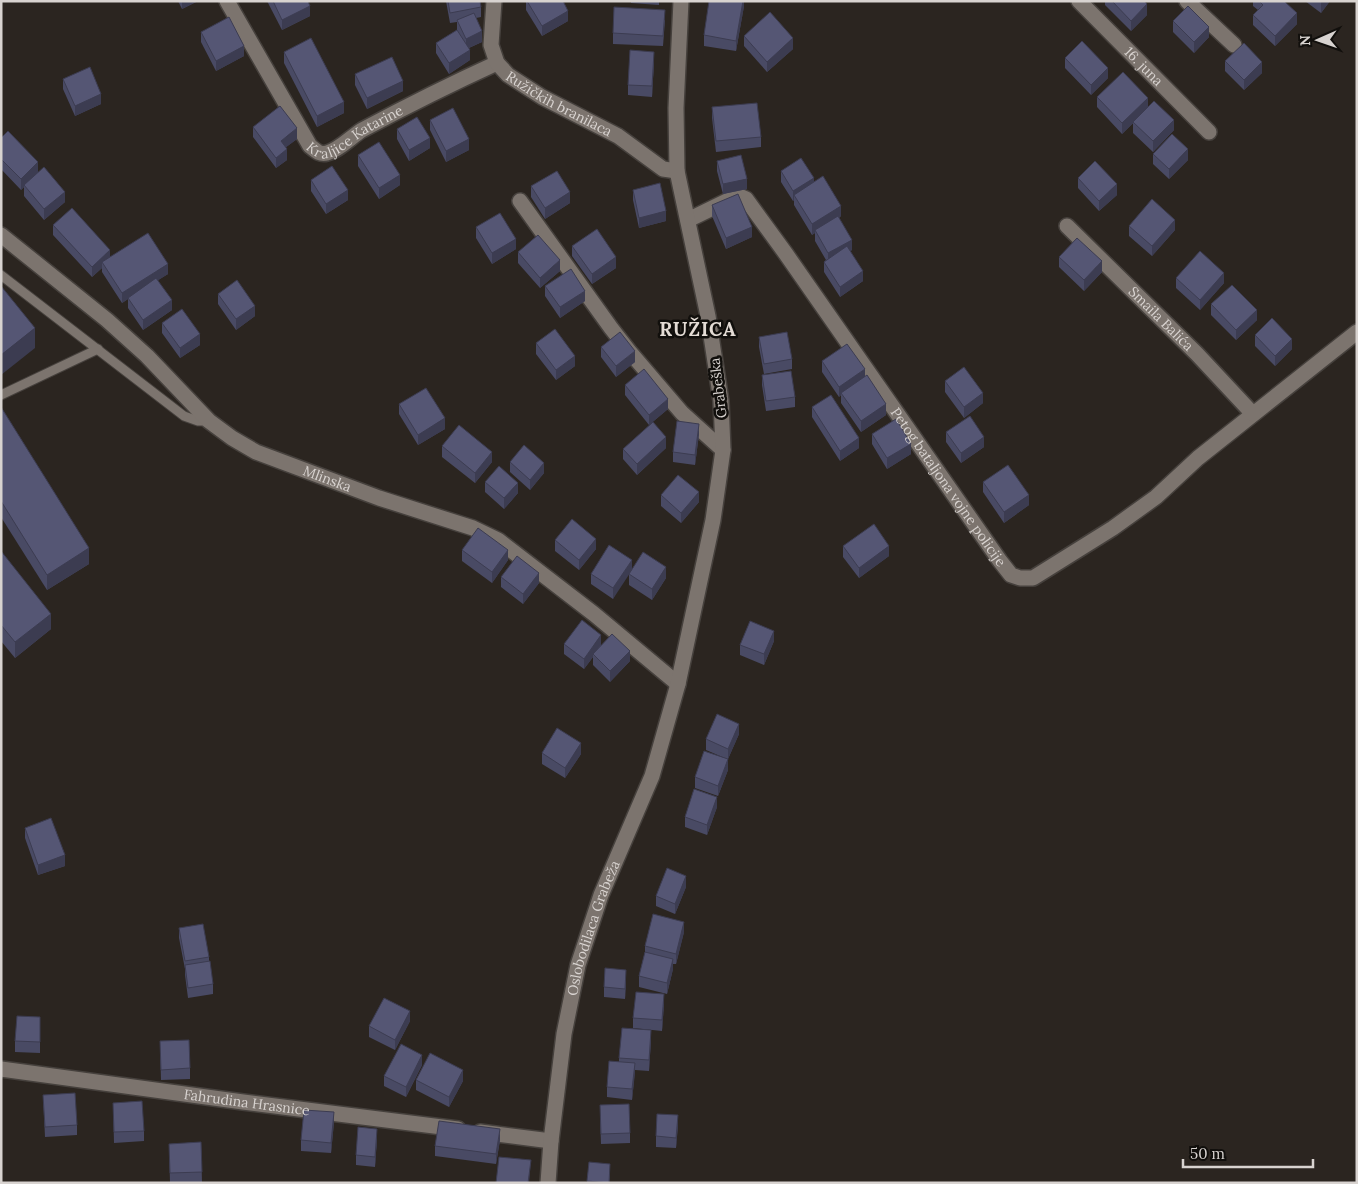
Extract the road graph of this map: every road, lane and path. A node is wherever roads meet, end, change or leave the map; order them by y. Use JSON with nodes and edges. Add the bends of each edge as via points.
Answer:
{"nodes":[{"id":1,"x":226,"y":1,"type":"edge"},
{"id":2,"x":494,"y":1,"type":"edge"},
{"id":3,"x":1079,"y":1,"type":"edge"},
{"id":4,"x":1187,"y":1,"type":"edge"},
{"id":5,"x":684,"y":4,"type":"edge"},
{"id":6,"x":1234,"y":45,"type":"dead end"},
{"id":7,"x":497,"y":63,"type":"junction"},
{"id":8,"x":1209,"y":132,"type":"dead end"},
{"id":9,"x":677,"y":171,"type":"junction"},
{"id":10,"x":520,"y":200,"type":"dead end"},
{"id":11,"x":688,"y":220,"type":"junction"},
{"id":12,"x":1067,"y":226,"type":"dead end"},
{"id":13,"x":1,"y":235,"type":"edge"},
{"id":14,"x":1,"y":275,"type":"edge"},
{"id":15,"x":1357,"y":332,"type":"edge"},
{"id":16,"x":98,"y":349,"type":"junction"},
{"id":17,"x":1,"y":395,"type":"edge"},
{"id":18,"x":1253,"y":414,"type":"junction"},
{"id":19,"x":209,"y":421,"type":"junction"},
{"id":20,"x":723,"y":450,"type":"junction"},
{"id":21,"x":678,"y":684,"type":"junction"},
{"id":22,"x":1,"y":1069,"type":"edge"},
{"id":23,"x":551,"y":1141,"type":"junction"},
{"id":24,"x":548,"y":1183,"type":"edge"}],
"edges":[{"from":1,"to":7,"type":"street","name":"Kraljice Katarine","via":[[317,153],[332,152],[354,135],[429,94]]},
{"from":2,"to":7,"type":"street","name":"Ružičkih branilaca","via":[[491,45]]},
{"from":3,"to":8,"type":"street","name":"16. juna"},
{"from":4,"to":6,"type":"street"},
{"from":5,"to":9,"type":"street","name":"Grabeška","via":[[676,100]]},
{"from":7,"to":9,"type":"street","name":"Ružičkih branilaca","via":[[508,75],[542,97],[618,136],[663,169]]},
{"from":9,"to":11,"type":"street","name":"Grabeška"},
{"from":10,"to":20,"type":"street","via":[[629,351],[682,413]]},
{"from":11,"to":18,"type":"street","name":"Petog bataljona vojne policije","via":[[735,197],[746,200],[1011,575],[1032,578],[1113,528],[1156,497]]},
{"from":11,"to":20,"type":"street","name":"Grabeška","via":[[720,391]]},
{"from":12,"to":18,"type":"street","name":"Smaila Balića"},
{"from":13,"to":19,"type":"street","name":"Mlinska","via":[[107,320],[147,356]]},
{"from":14,"to":16,"type":"lane"},
{"from":15,"to":18,"type":"street","name":"Petog bataljona vojne policije"},
{"from":16,"to":17,"type":"lane"},
{"from":16,"to":19,"type":"lane","via":[[184,416]]},
{"from":19,"to":21,"type":"street","name":"Mlinska","via":[[256,452],[379,498],[452,520],[498,540]]},
{"from":20,"to":21,"type":"street","name":"Grabeška","via":[[713,520]]},
{"from":21,"to":23,"type":"street","name":"Oslobodilaca Grabeža","via":[[652,776],[600,895],[578,965],[564,1034]]},
{"from":22,"to":23,"type":"street","name":"Fahrudina Hrasnice"},
{"from":23,"to":24,"type":"street","name":"Oslobodilaca Grabeža"}]}
